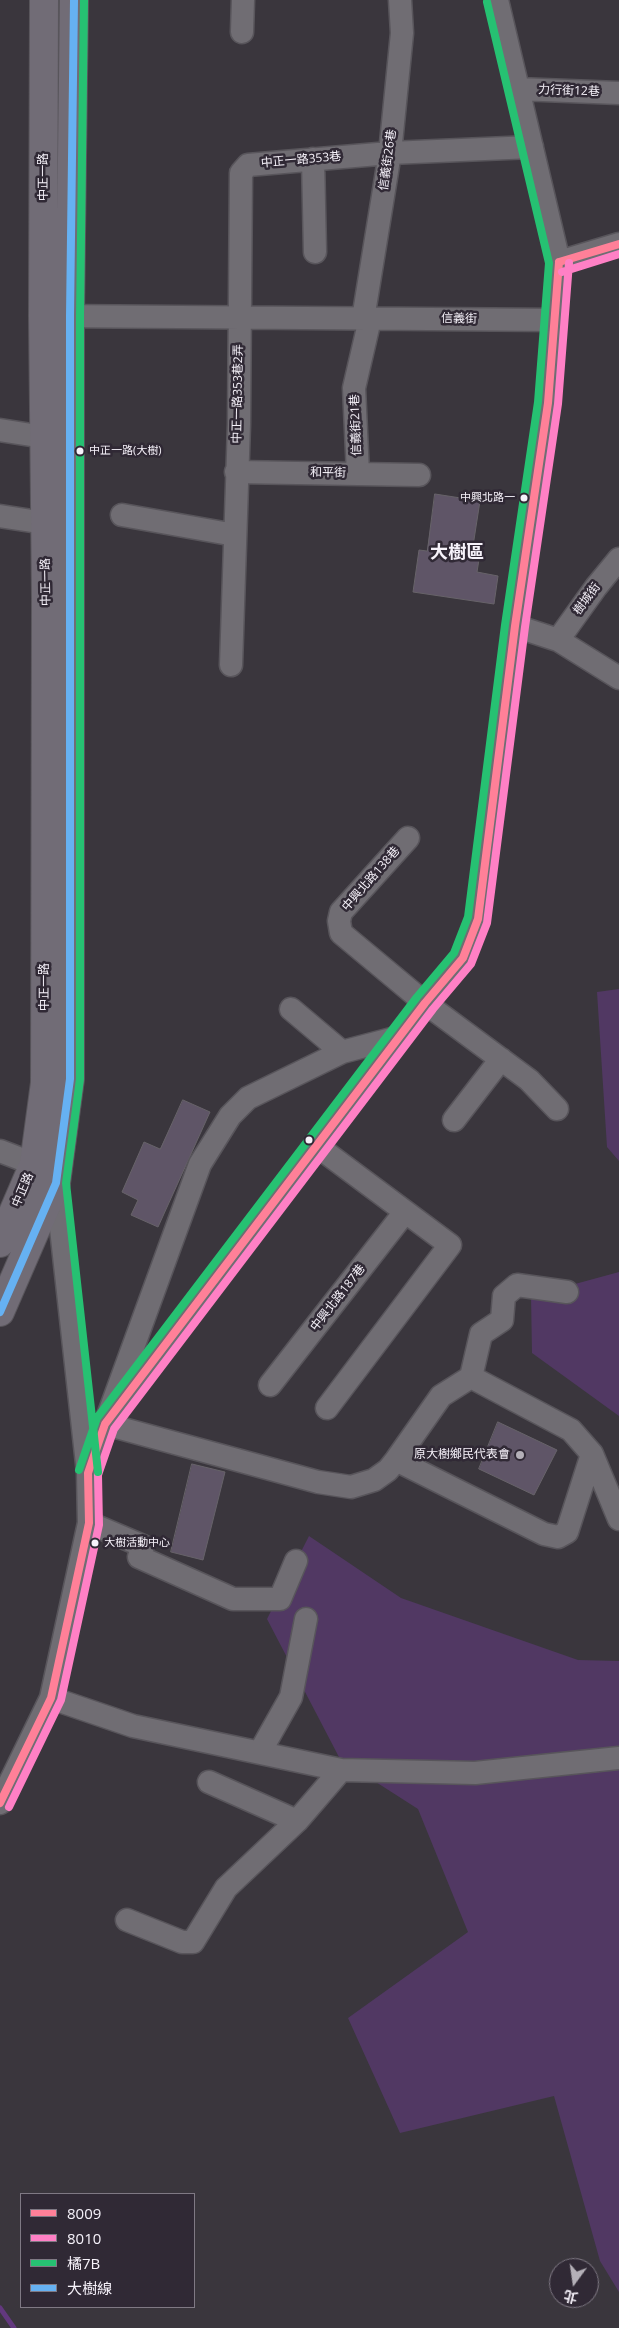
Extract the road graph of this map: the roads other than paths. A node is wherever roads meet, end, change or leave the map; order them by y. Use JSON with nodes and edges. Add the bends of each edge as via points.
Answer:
{"nodes":[{"id":1,"x":44,"y":0,"type":"edge"},
{"id":2,"x":74,"y":0,"type":"edge"},
{"id":3,"x":243,"y":0,"type":"edge"},
{"id":4,"x":400,"y":0,"type":"edge"},
{"id":5,"x":497,"y":0,"type":"edge"},
{"id":6,"x":242,"y":32,"type":"dead end"},
{"id":7,"x":518,"y":89,"type":"junction"},
{"id":8,"x":619,"y":93,"type":"edge"},
{"id":9,"x":532,"y":147,"type":"junction"},
{"id":10,"x":390,"y":153,"type":"junction"},
{"id":11,"x":313,"y":159,"type":"junction"},
{"id":12,"x":619,"y":244,"type":"edge"},
{"id":13,"x":315,"y":252,"type":"dead end"},
{"id":14,"x":559,"y":262,"type":"junction"},
{"id":15,"x":43,"y":316,"type":"junction"},
{"id":16,"x":70,"y":316,"type":"junction"},
{"id":17,"x":240,"y":317,"type":"junction"},
{"id":18,"x":367,"y":319,"type":"junction"},
{"id":19,"x":555,"y":320,"type":"junction"},
{"id":20,"x":0,"y":430,"type":"edge"},
{"id":21,"x":44,"y":437,"type":"junction"},
{"id":22,"x":236,"y":472,"type":"junction"},
{"id":23,"x":358,"y":474,"type":"junction"},
{"id":24,"x":419,"y":475,"type":"dead end"},
{"id":25,"x":122,"y":515,"type":"dead end"},
{"id":26,"x":0,"y":516,"type":"edge"},
{"id":27,"x":46,"y":523,"type":"junction"},
{"id":28,"x":235,"y":535,"type":"junction"},
{"id":29,"x":619,"y":559,"type":"edge"},
{"id":30,"x":515,"y":626,"type":"junction"},
{"id":31,"x":558,"y":640,"type":"junction"},
{"id":32,"x":231,"y":665,"type":"dead end"},
{"id":33,"x":618,"y":675,"type":"edge"},
{"id":34,"x":408,"y":838,"type":"dead end"},
{"id":35,"x":425,"y":1003,"type":"junction"},
{"id":36,"x":291,"y":1009,"type":"dead end"},
{"id":37,"x":399,"y":1037,"type":"junction"},
{"id":38,"x":342,"y":1052,"type":"junction"},
{"id":39,"x":501,"y":1059,"type":"junction"},
{"id":40,"x":557,"y":1109,"type":"dead end"},
{"id":41,"x":454,"y":1120,"type":"dead end"},
{"id":42,"x":317,"y":1146,"type":"junction"},
{"id":43,"x":0,"y":1151,"type":"edge"},
{"id":44,"x":34,"y":1164,"type":"junction"},
{"id":45,"x":56,"y":1183,"type":"junction"},
{"id":46,"x":405,"y":1212,"type":"junction"},
{"id":47,"x":0,"y":1243,"type":"edge"},
{"id":48,"x":568,"y":1292,"type":"dead end"},
{"id":49,"x":0,"y":1312,"type":"edge"},
{"id":50,"x":471,"y":1377,"type":"junction"},
{"id":51,"x":270,"y":1385,"type":"dead end"},
{"id":52,"x":327,"y":1408,"type":"dead end"},
{"id":53,"x":105,"y":1424,"type":"junction"},
{"id":54,"x":592,"y":1454,"type":"junction"},
{"id":55,"x":396,"y":1460,"type":"junction"},
{"id":56,"x":88,"y":1472,"type":"junction"},
{"id":57,"x":619,"y":1519,"type":"edge"},
{"id":58,"x":89,"y":1523,"type":"junction"},
{"id":59,"x":296,"y":1560,"type":"dead end"},
{"id":60,"x":306,"y":1619,"type":"dead end"},
{"id":61,"x":51,"y":1698,"type":"junction"},
{"id":62,"x":260,"y":1752,"type":"junction"},
{"id":63,"x":619,"y":1758,"type":"edge"},
{"id":64,"x":341,"y":1770,"type":"junction"},
{"id":65,"x":209,"y":1782,"type":"dead end"},
{"id":66,"x":0,"y":1803,"type":"edge"},
{"id":67,"x":297,"y":1821,"type":"junction"},
{"id":68,"x":127,"y":1920,"type":"dead end"}],
"edges":[{"from":1,"to":15,"type":"main road","name":"中正一路"},
{"from":2,"to":16,"type":"main road","name":"中正一路"},
{"from":3,"to":6,"type":"street"},
{"from":4,"to":10,"type":"street","name":"信義街26巷","via":[[402,32]]},
{"from":5,"to":7,"type":"street"},
{"from":7,"to":8,"type":"street","name":"力行街12巷"},
{"from":7,"to":9,"type":"street"},
{"from":9,"to":10,"type":"street","name":"中正一路353巷"},
{"from":9,"to":14,"type":"street"},
{"from":10,"to":11,"type":"street","name":"中正一路353巷"},
{"from":10,"to":18,"type":"street","name":"信義街26巷"},
{"from":11,"to":13,"type":"street"},
{"from":11,"to":17,"type":"street","name":"中正一路353巷","via":[[248,165],[241,174]]},
{"from":12,"to":14,"type":"street"},
{"from":14,"to":19,"type":"street"},
{"from":15,"to":16,"type":"street"},
{"from":15,"to":21,"type":"main road","name":"中正一路"},
{"from":16,"to":17,"type":"street"},
{"from":16,"to":45,"type":"main road","name":"中正一路","via":[[70,1079]]},
{"from":17,"to":18,"type":"street"},
{"from":17,"to":22,"type":"street","name":"中正一路353巷2弄"},
{"from":18,"to":19,"type":"street","name":"信義街"},
{"from":18,"to":23,"type":"street","name":"信義街21巷","via":[[354,388]]},
{"from":19,"to":30,"type":"street","via":[[548,403]]},
{"from":20,"to":21,"type":"street"},
{"from":21,"to":27,"type":"main road","name":"中正一路"},
{"from":22,"to":23,"type":"street","name":"和平街"},
{"from":22,"to":28,"type":"street","name":"中正一路353巷2弄"},
{"from":23,"to":24,"type":"street","name":"和平街"},
{"from":25,"to":28,"type":"street"},
{"from":26,"to":27,"type":"street"},
{"from":27,"to":44,"type":"main road","name":"中正一路","via":[[45,1083]]},
{"from":28,"to":32,"type":"street","name":"中正一路353巷2弄"},
{"from":29,"to":31,"type":"street","name":"樹城街"},
{"from":30,"to":31,"type":"street"},
{"from":30,"to":35,"type":"street","via":[[478,919],[463,958]]},
{"from":31,"to":33,"type":"street"},
{"from":34,"to":35,"type":"street","name":"中興北路138巷","via":[[341,912],[339,921],[341,933]]},
{"from":35,"to":37,"type":"street"},
{"from":35,"to":39,"type":"street","name":"中興北路138巷"},
{"from":36,"to":38,"type":"street"},
{"from":37,"to":38,"type":"street"},
{"from":37,"to":42,"type":"street"},
{"from":38,"to":53,"type":"street","via":[[248,1098],[230,1116],[200,1164]]},
{"from":39,"to":40,"type":"street","name":"中興北路138巷","via":[[529,1080]]},
{"from":39,"to":41,"type":"street"},
{"from":42,"to":46,"type":"street"},
{"from":42,"to":53,"type":"street"},
{"from":43,"to":44,"type":"street"},
{"from":44,"to":45,"type":"street"},
{"from":44,"to":47,"type":"main road","name":"中正路"},
{"from":45,"to":49,"type":"main road"},
{"from":45,"to":56,"type":"street"},
{"from":46,"to":51,"type":"street","name":"中興北路187巷"},
{"from":46,"to":52,"type":"street","via":[[450,1245]]},
{"from":48,"to":50,"type":"street","via":[[516,1285],[504,1296],[502,1320],[482,1334]]},
{"from":50,"to":54,"type":"street","via":[[571,1430]]},
{"from":50,"to":55,"type":"street","via":[[441,1396]]},
{"from":53,"to":55,"type":"street","via":[[318,1482],[351,1487],[374,1480]]},
{"from":53,"to":56,"type":"street"},
{"from":54,"to":55,"type":"street","via":[[566,1532],[558,1537],[544,1534]]},
{"from":54,"to":57,"type":"street"},
{"from":56,"to":58,"type":"street"},
{"from":58,"to":59,"type":"street","via":[[143,1546],[139,1557],[233,1599],[280,1599]]},
{"from":58,"to":61,"type":"street"},
{"from":60,"to":62,"type":"street","via":[[290,1697]]},
{"from":61,"to":62,"type":"street","via":[[134,1726]]},
{"from":61,"to":66,"type":"street"},
{"from":62,"to":64,"type":"street"},
{"from":63,"to":64,"type":"street","via":[[476,1774]]},
{"from":64,"to":67,"type":"street"},
{"from":65,"to":67,"type":"street"},
{"from":67,"to":68,"type":"street","via":[[226,1888],[193,1942],[182,1942]]}]}
